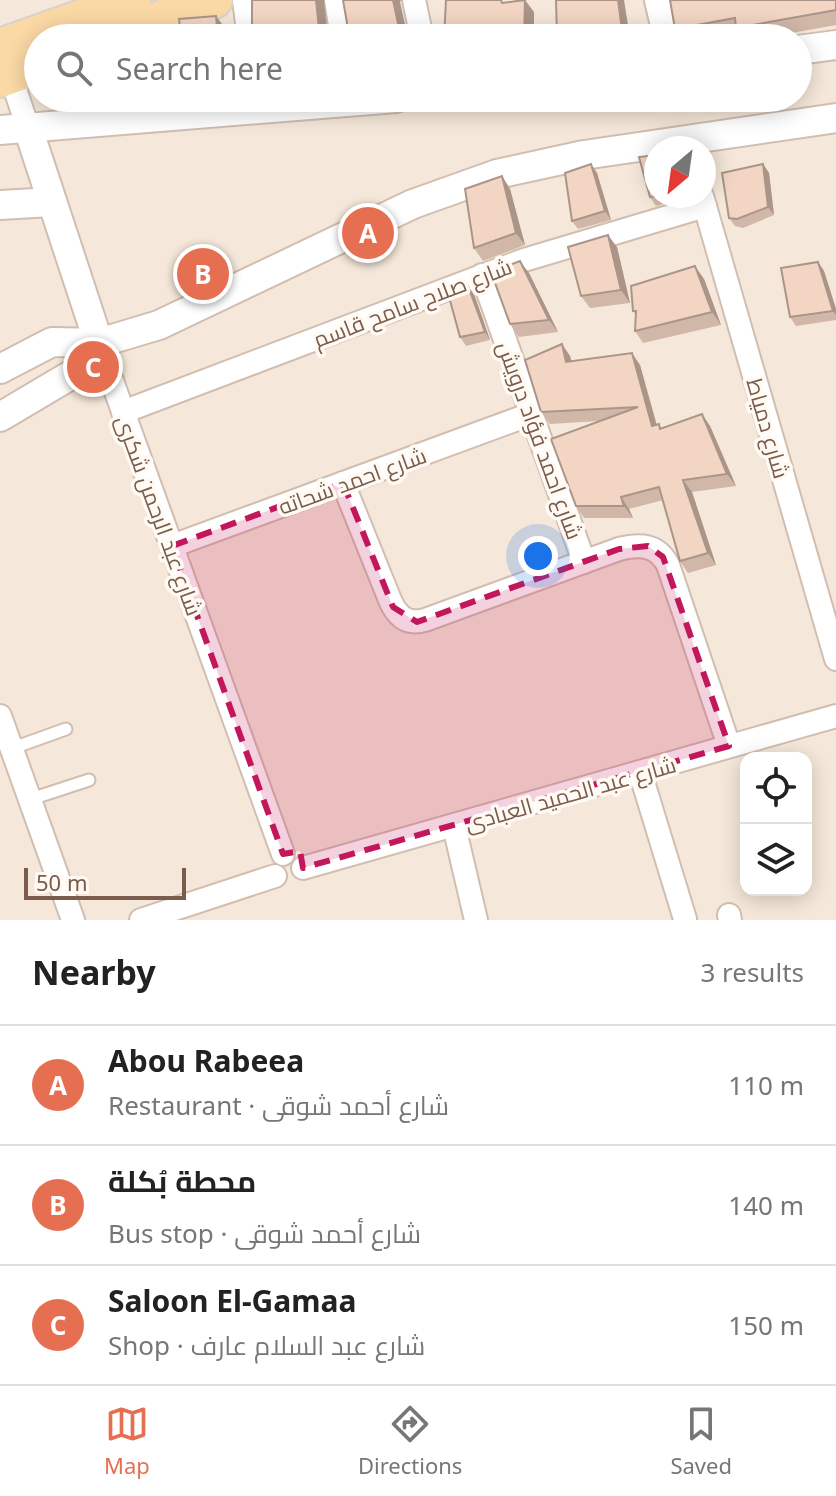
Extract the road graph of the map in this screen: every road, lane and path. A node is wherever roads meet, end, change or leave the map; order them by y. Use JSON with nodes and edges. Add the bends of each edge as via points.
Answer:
{"nodes":[{"id":1,"x":132,"y":0,"type":"edge"},
{"id":2,"x":214,"y":0,"type":"edge"},
{"id":3,"x":244,"y":0,"type":"edge"},
{"id":4,"x":336,"y":0,"type":"edge"},
{"id":5,"x":414,"y":0,"type":"edge"},
{"id":6,"x":659,"y":0,"type":"edge"},
{"id":7,"x":82,"y":24,"type":"edge"},
{"id":8,"x":146,"y":24,"type":"edge"},
{"id":9,"x":247,"y":24,"type":"edge"},
{"id":10,"x":340,"y":24,"type":"edge"},
{"id":11,"x":419,"y":24,"type":"edge"},
{"id":12,"x":665,"y":24,"type":"edge"},
{"id":13,"x":836,"y":45,"type":"edge"},
{"id":14,"x":812,"y":48,"type":"edge"},
{"id":15,"x":8,"y":59,"type":"edge"},
{"id":16,"x":181,"y":112,"type":"edge"},
{"id":17,"x":836,"y":118,"type":"edge"},
{"id":18,"x":14,"y":129,"type":"edge"},
{"id":19,"x":716,"y":139,"type":"edge"},
{"id":20,"x":644,"y":150,"type":"edge"},
{"id":21,"x":52,"y":202,"type":"junction"},
{"id":22,"x":0,"y":205,"type":"edge"},
{"id":23,"x":683,"y":208,"type":"edge"},
{"id":24,"x":706,"y":208,"type":"edge"},
{"id":25,"x":482,"y":275,"type":"junction"},
{"id":26,"x":101,"y":350,"type":"junction"},
{"id":27,"x":0,"y":369,"type":"edge"},
{"id":28,"x":123,"y":412,"type":"junction"},
{"id":29,"x":531,"y":414,"type":"junction"},
{"id":30,"x":0,"y":417,"type":"edge"},
{"id":31,"x":343,"y":483,"type":"junction"},
{"id":32,"x":172,"y":546,"type":"junction"},
{"id":33,"x":584,"y":562,"type":"junction"},
{"id":34,"x":836,"y":659,"type":"edge"},
{"id":35,"x":0,"y":716,"type":"edge"},
{"id":36,"x":836,"y":716,"type":"edge"},
{"id":37,"x":66,"y":729,"type":"dead end"},
{"id":38,"x":729,"y":746,"type":"junction"},
{"id":39,"x":13,"y":748,"type":"junction"},
{"id":40,"x":640,"y":772,"type":"junction"},
{"id":41,"x":89,"y":780,"type":"dead end"},
{"id":42,"x":31,"y":799,"type":"junction"},
{"id":43,"x":454,"y":826,"type":"junction"},
{"id":44,"x":283,"y":854,"type":"junction"},
{"id":45,"x":303,"y":868,"type":"junction"},
{"id":46,"x":275,"y":876,"type":"junction"},
{"id":47,"x":685,"y":919,"type":"edge"},
{"id":48,"x":73,"y":920,"type":"edge"},
{"id":49,"x":141,"y":920,"type":"edge"},
{"id":50,"x":476,"y":920,"type":"edge"}],
"edges":[{"from":1,"to":7,"type":"main road"},
{"from":2,"to":8,"type":"main road"},
{"from":3,"to":9,"type":"street"},
{"from":4,"to":10,"type":"street"},
{"from":5,"to":11,"type":"street"},
{"from":6,"to":12,"type":"street"},
{"from":13,"to":14,"type":"street"},
{"from":15,"to":18,"type":"street"},
{"from":16,"to":18,"type":"street"},
{"from":17,"to":19,"type":"street"},
{"from":18,"to":21,"type":"street","name":"شارع عبد الرحمن شكرى"},
{"from":20,"to":26,"type":"street","via":[[540,163],[455,188]]},
{"from":21,"to":22,"type":"street"},
{"from":21,"to":26,"type":"street","name":"شارع عبد الرحمن شكرى"},
{"from":23,"to":25,"type":"street","name":"شارع صلاح سامح قاسم"},
{"from":24,"to":34,"type":"street","name":"شارع دمياط"},
{"from":25,"to":28,"type":"street","name":"شارع صلاح سامح قاسم"},
{"from":25,"to":29,"type":"street","name":"شارع احمد فؤاد درويش"},
{"from":26,"to":27,"type":"street","via":[[52,342]]},
{"from":26,"to":28,"type":"street","name":"شارع عبد الرحمن شكرى"},
{"from":26,"to":30,"type":"street"},
{"from":28,"to":32,"type":"street","name":"شارع عبد الرحمن شكرى"},
{"from":29,"to":31,"type":"street","name":"شارع احمد شحاته"},
{"from":29,"to":33,"type":"street","name":"شارع احمد فؤاد درويش"},
{"from":31,"to":32,"type":"street","name":"شارع احمد شحاته"},
{"from":31,"to":33,"type":"street","via":[[390,600],[397,614],[410,621]]},
{"from":32,"to":44,"type":"street","name":"شارع عبد الرحمن شكرى"},
{"from":33,"to":38,"type":"street","name":"شارع احمد فؤاد درويش","via":[[638,545],[663,557]]},
{"from":35,"to":39,"type":"street"},
{"from":36,"to":38,"type":"street","name":"شارع عبد الحميد العبادى"},
{"from":37,"to":39,"type":"lane"},
{"from":38,"to":40,"type":"street","name":"شارع عبد الحميد العبادى"},
{"from":39,"to":42,"type":"street"},
{"from":40,"to":43,"type":"street","name":"شارع عبد الحميد العبادى"},
{"from":40,"to":47,"type":"street"},
{"from":41,"to":42,"type":"lane"},
{"from":42,"to":48,"type":"street"},
{"from":43,"to":45,"type":"street","name":"شارع عبد الحميد العبادى"},
{"from":43,"to":50,"type":"street"},
{"from":44,"to":45,"type":"street","via":[[297,856]]},
{"from":44,"to":46,"type":"street","via":[[275,861]]},
{"from":45,"to":46,"type":"street","via":[[294,882]]},
{"from":46,"to":49,"type":"street"}]}
